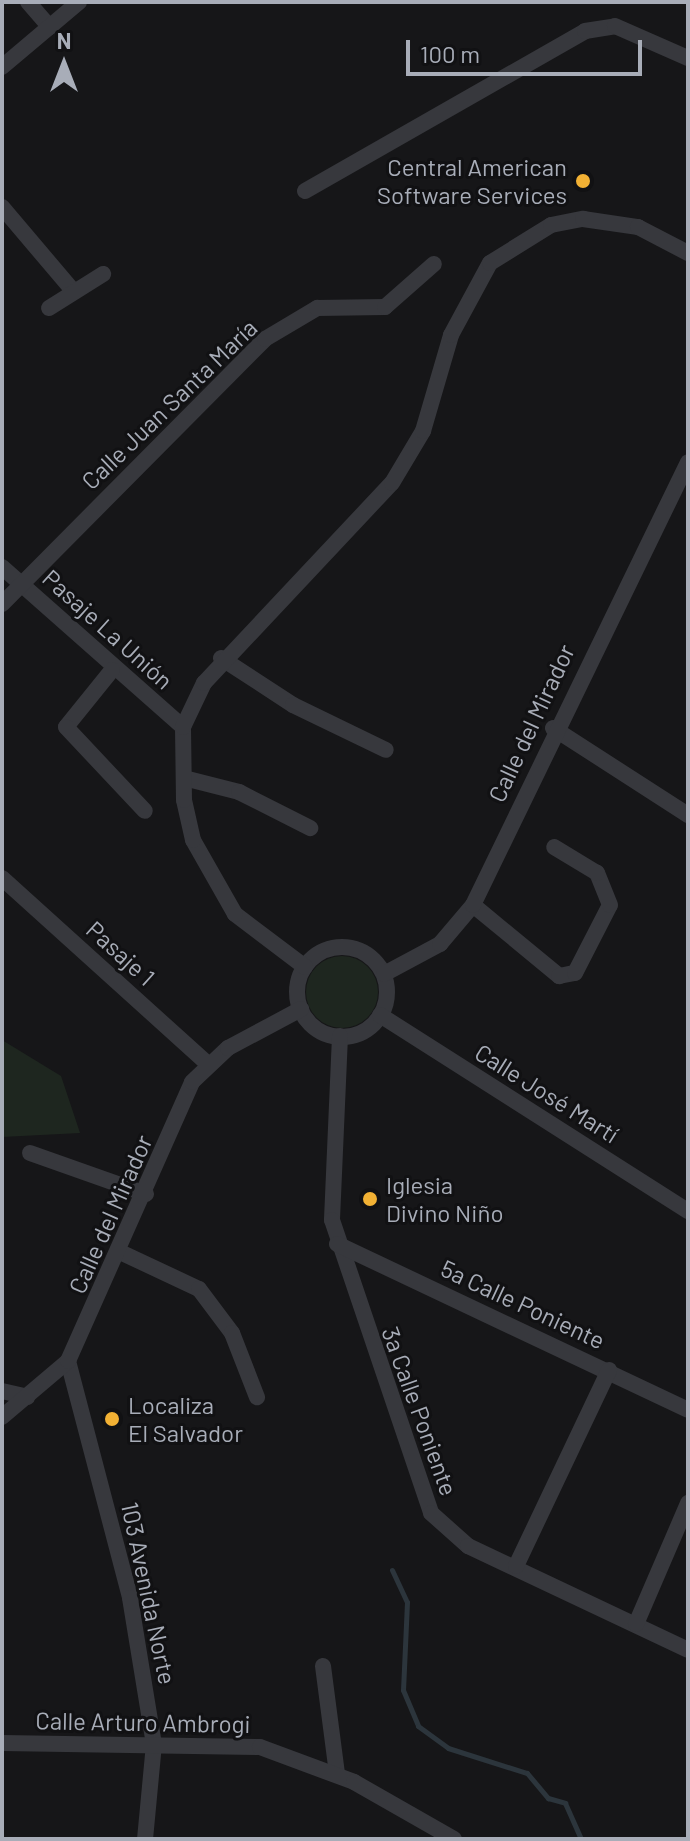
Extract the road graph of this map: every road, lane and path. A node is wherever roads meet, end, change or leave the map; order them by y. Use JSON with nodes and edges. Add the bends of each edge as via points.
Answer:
{"nodes":[{"id":1,"x":28,"y":2,"type":"edge"},
{"id":2,"x":79,"y":2,"type":"edge"},
{"id":3,"x":50,"y":27,"type":"junction"},
{"id":4,"x":688,"y":58,"type":"edge"},
{"id":5,"x":2,"y":67,"type":"edge"},
{"id":6,"x":305,"y":191,"type":"dead end"},
{"id":7,"x":2,"y":207,"type":"edge"},
{"id":8,"x":688,"y":253,"type":"edge"},
{"id":9,"x":434,"y":264,"type":"dead end"},
{"id":10,"x":103,"y":274,"type":"dead end"},
{"id":11,"x":74,"y":292,"type":"junction"},
{"id":12,"x":49,"y":308,"type":"dead end"},
{"id":13,"x":688,"y":462,"type":"edge"},
{"id":14,"x":2,"y":567,"type":"edge"},
{"id":15,"x":21,"y":584,"type":"junction"},
{"id":16,"x":2,"y":604,"type":"edge"},
{"id":17,"x":221,"y":658,"type":"junction"},
{"id":18,"x":112,"y":670,"type":"junction"},
{"id":19,"x":183,"y":727,"type":"junction"},
{"id":20,"x":553,"y":728,"type":"junction"},
{"id":21,"x":386,"y":750,"type":"dead end"},
{"id":22,"x":184,"y":778,"type":"junction"},
{"id":23,"x":145,"y":811,"type":"dead end"},
{"id":24,"x":688,"y":815,"type":"edge"},
{"id":25,"x":310,"y":828,"type":"dead end"},
{"id":26,"x":554,"y":847,"type":"dead end"},
{"id":27,"x":2,"y":878,"type":"edge"},
{"id":28,"x":473,"y":905,"type":"junction"},
{"id":29,"x":305,"y":967,"type":"junction"},
{"id":30,"x":384,"y":974,"type":"junction"},
{"id":31,"x":301,"y":1009,"type":"junction"},
{"id":32,"x":380,"y":1015,"type":"junction"},
{"id":33,"x":340,"y":1036,"type":"junction"},
{"id":34,"x":207,"y":1063,"type":"junction"},
{"id":35,"x":30,"y":1153,"type":"dead end"},
{"id":36,"x":146,"y":1194,"type":"junction"},
{"id":37,"x":688,"y":1211,"type":"edge"},
{"id":38,"x":337,"y":1244,"type":"junction"},
{"id":39,"x":120,"y":1252,"type":"junction"},
{"id":40,"x":68,"y":1361,"type":"junction"},
{"id":41,"x":609,"y":1370,"type":"junction"},
{"id":42,"x":2,"y":1391,"type":"edge"},
{"id":43,"x":27,"y":1397,"type":"junction"},
{"id":44,"x":257,"y":1397,"type":"dead end"},
{"id":45,"x":688,"y":1410,"type":"edge"},
{"id":46,"x":2,"y":1417,"type":"edge"},
{"id":47,"x":688,"y":1503,"type":"edge"},
{"id":48,"x":516,"y":1566,"type":"junction"},
{"id":49,"x":636,"y":1624,"type":"junction"},
{"id":50,"x":688,"y":1650,"type":"edge"},
{"id":51,"x":323,"y":1666,"type":"dead end"},
{"id":52,"x":2,"y":1743,"type":"edge"},
{"id":53,"x":154,"y":1744,"type":"junction"},
{"id":54,"x":337,"y":1774,"type":"junction"},
{"id":55,"x":145,"y":1839,"type":"edge"},
{"id":56,"x":454,"y":1839,"type":"edge"}],
"edges":[{"from":1,"to":3,"type":"street"},
{"from":2,"to":3,"type":"street"},
{"from":3,"to":5,"type":"street"},
{"from":4,"to":6,"type":"street","via":[[615,26],[585,31]]},
{"from":7,"to":11,"type":"street"},
{"from":8,"to":17,"type":"street","via":[[638,227],[595,219],[551,225],[500,255],[477,281],[451,335],[423,431],[392,483],[354,531]]},
{"from":9,"to":15,"type":"street","name":"Calle Juan Santa María","via":[[385,307],[317,308],[265,339]]},
{"from":10,"to":11,"type":"street"},
{"from":11,"to":12,"type":"street"},
{"from":13,"to":20,"type":"street","name":"Calle del Mirador"},
{"from":14,"to":15,"type":"street","name":"Pasaje La Unión"},
{"from":15,"to":16,"type":"street","name":"Calle Juan Santa María"},
{"from":15,"to":18,"type":"street","name":"Pasaje La Unión"},
{"from":17,"to":19,"type":"street"},
{"from":17,"to":21,"type":"street","via":[[293,705]]},
{"from":18,"to":19,"type":"street","name":"Pasaje La Unión"},
{"from":18,"to":23,"type":"street","via":[[66,727]]},
{"from":19,"to":22,"type":"street"},
{"from":20,"to":24,"type":"street"},
{"from":20,"to":28,"type":"street","name":"Calle del Mirador"},
{"from":22,"to":25,"type":"street","via":[[239,792]]},
{"from":22,"to":29,"type":"street","via":[[189,827],[215,886],[245,925]]},
{"from":26,"to":28,"type":"street","via":[[597,873],[610,905],[575,973],[559,976]]},
{"from":27,"to":34,"type":"street","name":"Pasaje 1"},
{"from":28,"to":30,"type":"street","name":"Calle del Mirador","via":[[440,944]]},
{"from":29,"to":30,"type":"street","via":[[340,947],[366,954]]},
{"from":29,"to":31,"type":"street"},
{"from":30,"to":32,"type":"street"},
{"from":31,"to":33,"type":"street","via":[[316,1028]]},
{"from":31,"to":34,"type":"street"},
{"from":32,"to":33,"type":"street","via":[[363,1031]]},
{"from":32,"to":37,"type":"street","name":"Calle José Martí"},
{"from":33,"to":38,"type":"street","name":"3a Calle Poniente","via":[[331,1191]]},
{"from":34,"to":36,"type":"street","name":"Calle del Mirador"},
{"from":35,"to":36,"type":"street"},
{"from":36,"to":39,"type":"street","name":"Calle del Mirador"},
{"from":38,"to":41,"type":"street","name":"5a Calle Poniente"},
{"from":38,"to":48,"type":"street","name":"3a Calle Poniente","via":[[431,1513],[468,1546]]},
{"from":39,"to":40,"type":"street","name":"Calle del Mirador"},
{"from":39,"to":44,"type":"street","via":[[199,1289],[232,1333]]},
{"from":40,"to":43,"type":"street","name":"Calle del Mirador"},
{"from":40,"to":53,"type":"street","name":"103 Avenida Norte","via":[[130,1598]]},
{"from":41,"to":45,"type":"street","name":"5a Calle Poniente"},
{"from":41,"to":48,"type":"street"},
{"from":42,"to":43,"type":"street"},
{"from":43,"to":46,"type":"street","name":"Calle del Mirador"},
{"from":47,"to":49,"type":"street"},
{"from":48,"to":49,"type":"street","name":"3a Calle Poniente"},
{"from":49,"to":50,"type":"street","name":"3a Calle Poniente"},
{"from":51,"to":54,"type":"street"},
{"from":52,"to":53,"type":"street","name":"Calle Arturo Ambrogi"},
{"from":53,"to":54,"type":"street","name":"Calle Arturo Ambrogi","via":[[260,1747]]},
{"from":53,"to":55,"type":"street","name":"103 Avenida Norte"},
{"from":54,"to":56,"type":"street","name":"Calle Arturo Ambrogi"}]}
